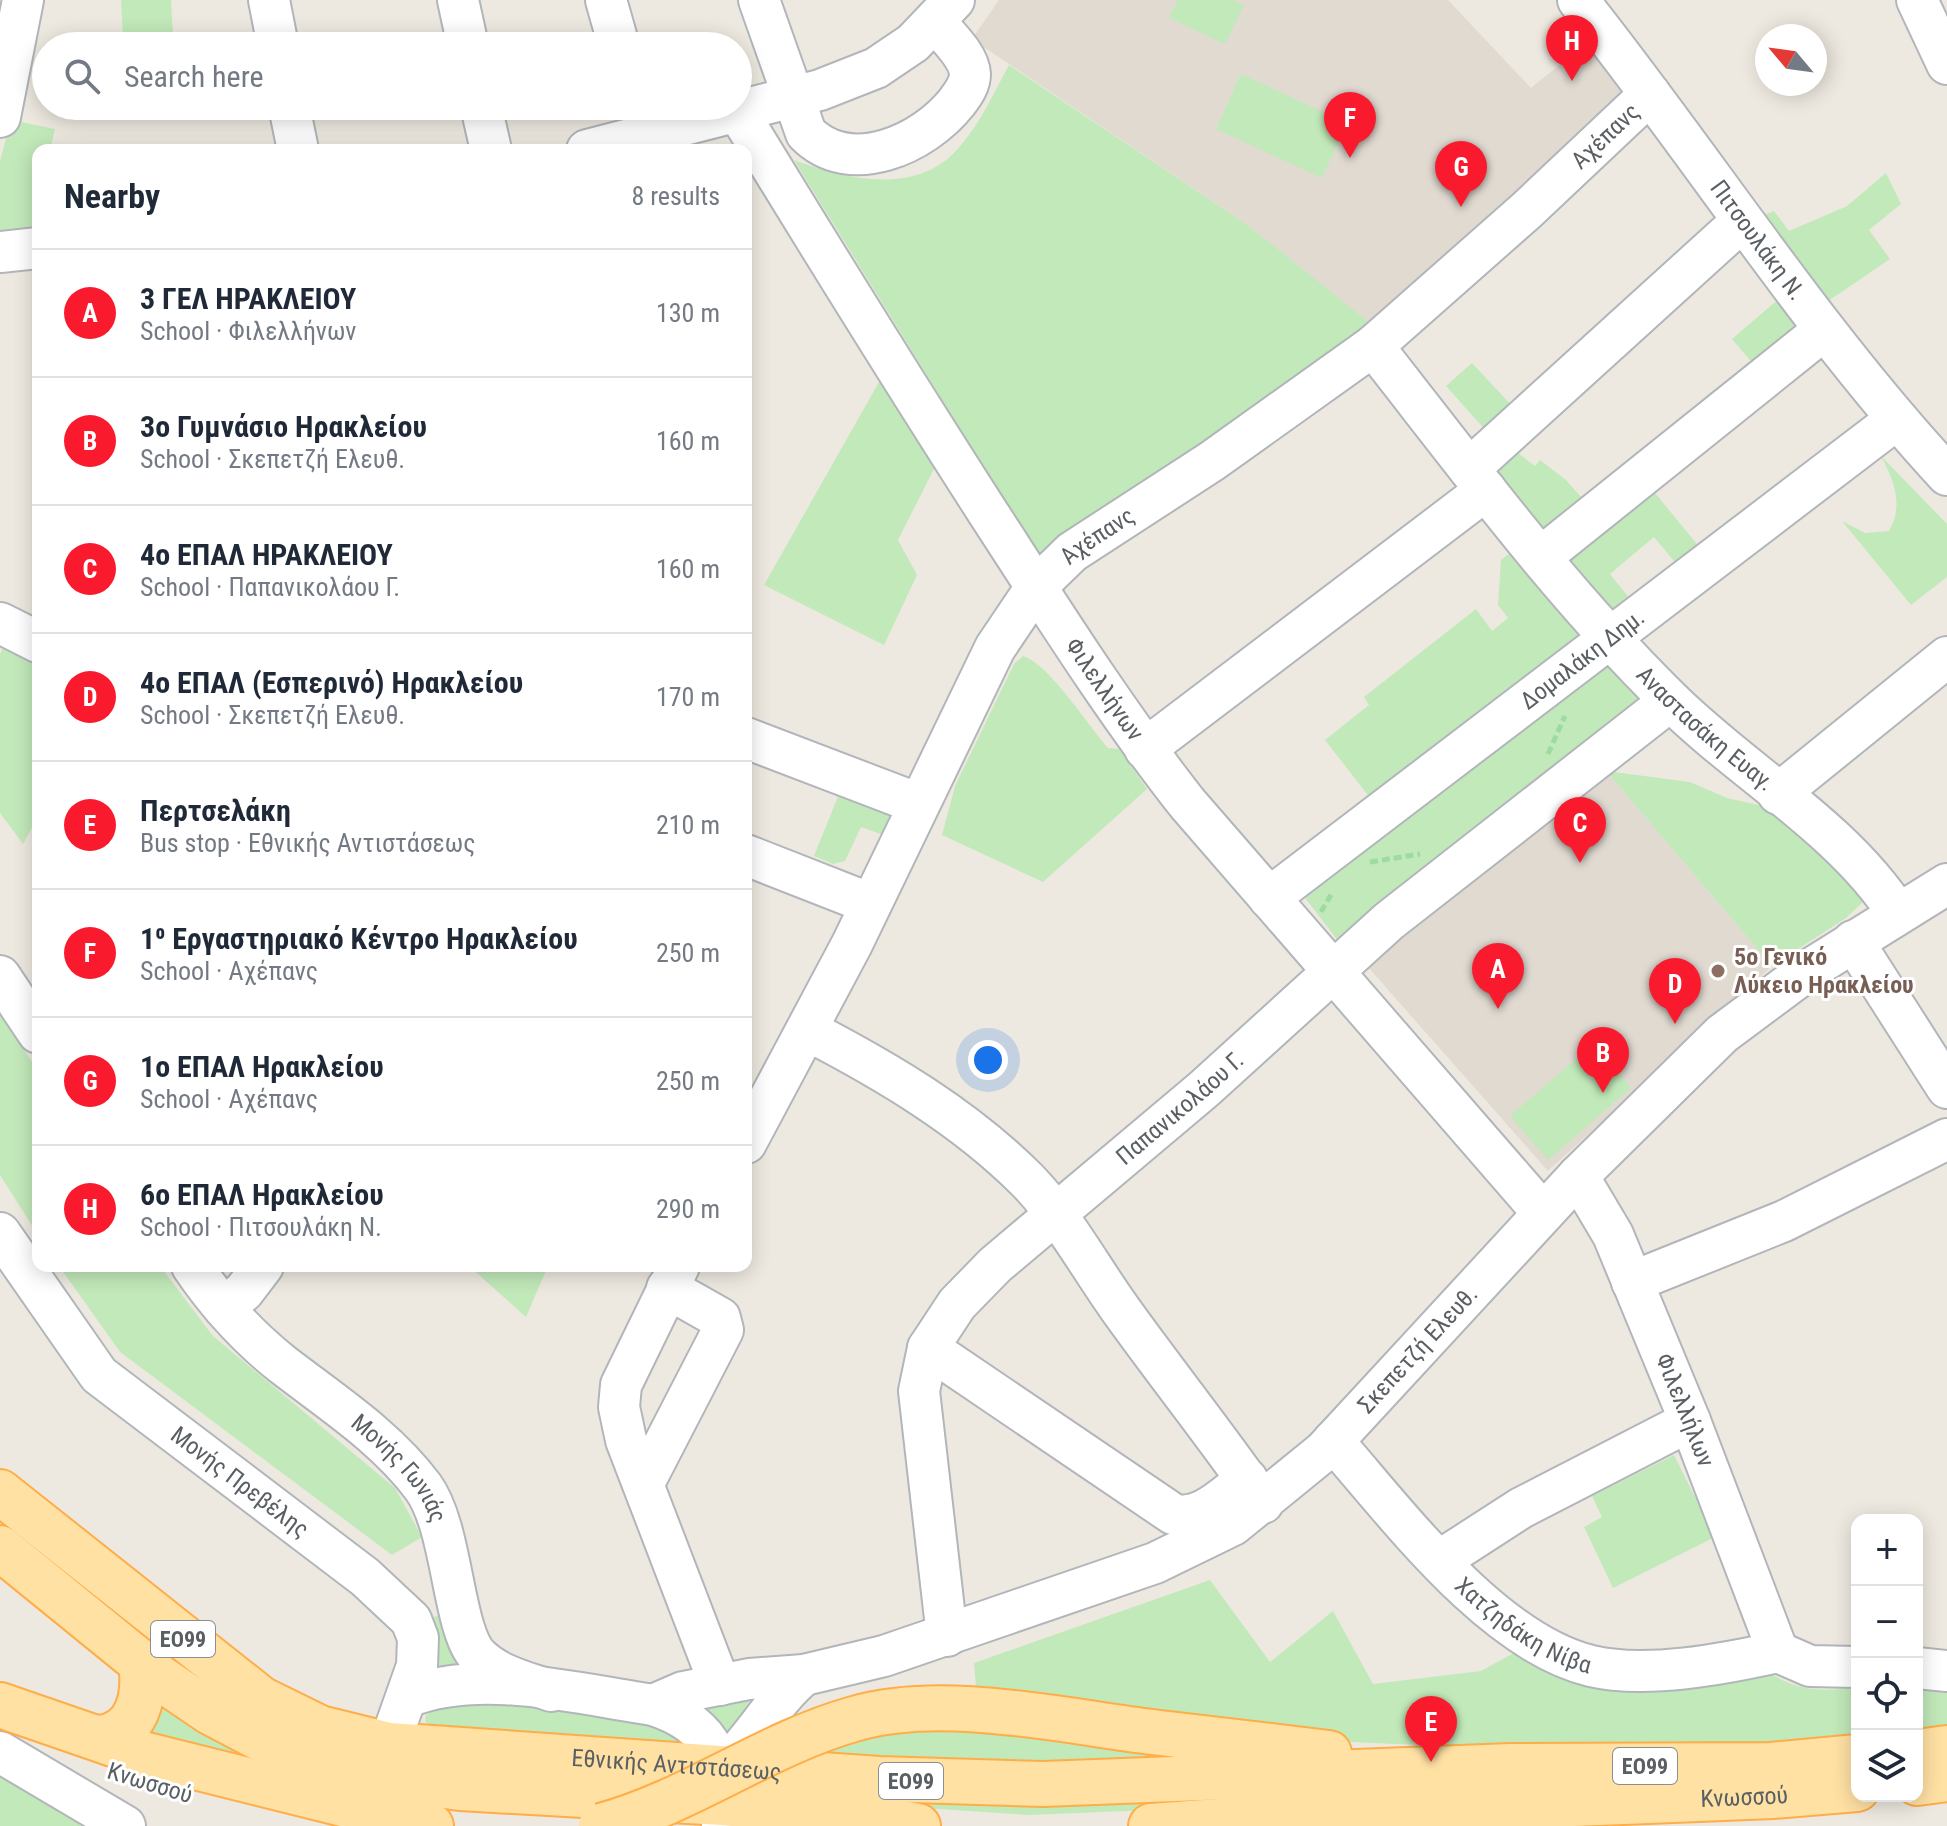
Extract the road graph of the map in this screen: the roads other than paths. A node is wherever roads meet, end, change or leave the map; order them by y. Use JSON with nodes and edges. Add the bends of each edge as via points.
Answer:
{"nodes":[{"id":1,"x":269,"y":0,"type":"edge"},
{"id":2,"x":458,"y":0,"type":"edge"},
{"id":3,"x":606,"y":0,"type":"edge"},
{"id":4,"x":759,"y":0,"type":"edge"},
{"id":5,"x":1578,"y":0,"type":"edge"},
{"id":6,"x":1917,"y":0,"type":"edge"},
{"id":7,"x":945,"y":11,"type":"edge"},
{"id":8,"x":14,"y":21,"type":"edge"},
{"id":9,"x":275,"y":32,"type":"edge"},
{"id":10,"x":465,"y":32,"type":"edge"},
{"id":11,"x":615,"y":32,"type":"edge"},
{"id":12,"x":1947,"y":64,"type":"edge"},
{"id":13,"x":1650,"y":94,"type":"junction"},
{"id":14,"x":791,"y":97,"type":"junction"},
{"id":15,"x":752,"y":108,"type":"edge"},
{"id":16,"x":0,"y":117,"type":"edge"},
{"id":17,"x":292,"y":120,"type":"edge"},
{"id":18,"x":484,"y":120,"type":"edge"},
{"id":19,"x":639,"y":120,"type":"edge"},
{"id":20,"x":740,"y":120,"type":"edge"},
{"id":21,"x":297,"y":144,"type":"edge"},
{"id":22,"x":490,"y":144,"type":"edge"},
{"id":23,"x":597,"y":144,"type":"edge"},
{"id":24,"x":748,"y":144,"type":"edge"},
{"id":25,"x":752,"y":158,"type":"edge"},
{"id":26,"x":758,"y":177,"type":"edge"},
{"id":27,"x":1742,"y":221,"type":"junction"},
{"id":28,"x":32,"y":249,"type":"edge"},
{"id":29,"x":0,"y":252,"type":"edge"},
{"id":30,"x":1824,"y":330,"type":"junction"},
{"id":31,"x":1373,"y":346,"type":"junction"},
{"id":32,"x":1897,"y":419,"type":"junction"},
{"id":33,"x":1947,"y":475,"type":"edge"},
{"id":34,"x":1478,"y":479,"type":"junction"},
{"id":35,"x":1541,"y":557,"type":"junction"},
{"id":36,"x":1036,"y":587,"type":"junction"},
{"id":37,"x":0,"y":623,"type":"edge"},
{"id":38,"x":32,"y":639,"type":"edge"},
{"id":39,"x":1611,"y":640,"type":"junction"},
{"id":40,"x":1947,"y":657,"type":"edge"},
{"id":41,"x":1670,"y":701,"type":"junction"},
{"id":42,"x":752,"y":740,"type":"edge"},
{"id":43,"x":1145,"y":749,"type":"junction"},
{"id":44,"x":1778,"y":794,"type":"junction"},
{"id":45,"x":919,"y":804,"type":"junction"},
{"id":46,"x":752,"y":857,"type":"edge"},
{"id":47,"x":1947,"y":884,"type":"edge"},
{"id":48,"x":1269,"y":898,"type":"junction"},
{"id":49,"x":871,"y":904,"type":"junction"},
{"id":50,"x":1898,"y":914,"type":"junction"},
{"id":51,"x":1853,"y":941,"type":"junction"},
{"id":52,"x":1334,"y":969,"type":"junction"},
{"id":53,"x":0,"y":976,"type":"edge"},
{"id":54,"x":32,"y":1019,"type":"edge"},
{"id":55,"x":807,"y":1030,"type":"junction"},
{"id":56,"x":1947,"y":1088,"type":"edge"},
{"id":57,"x":752,"y":1132,"type":"edge"},
{"id":58,"x":1947,"y":1139,"type":"edge"},
{"id":59,"x":1578,"y":1176,"type":"junction"},
{"id":60,"x":1543,"y":1213,"type":"junction"},
{"id":61,"x":1057,"y":1216,"type":"junction"},
{"id":62,"x":0,"y":1233,"type":"edge"},
{"id":63,"x":197,"y":1272,"type":"edge"},
{"id":64,"x":258,"y":1272,"type":"edge"},
{"id":65,"x":673,"y":1277,"type":"edge"},
{"id":66,"x":1632,"y":1282,"type":"junction"},
{"id":67,"x":224,"y":1308,"type":"junction"},
{"id":68,"x":928,"y":1348,"type":"junction"},
{"id":69,"x":1690,"y":1421,"type":"junction"},
{"id":70,"x":1333,"y":1441,"type":"junction"},
{"id":71,"x":644,"y":1483,"type":"junction"},
{"id":72,"x":1255,"y":1491,"type":"junction"},
{"id":73,"x":0,"y":1492,"type":"edge"},
{"id":74,"x":0,"y":1548,"type":"edge"},
{"id":75,"x":1439,"y":1561,"type":"junction"},
{"id":76,"x":457,"y":1592,"type":"junction"},
{"id":77,"x":405,"y":1612,"type":"junction"},
{"id":78,"x":947,"y":1636,"type":"junction"},
{"id":79,"x":1778,"y":1652,"type":"junction"},
{"id":80,"x":141,"y":1663,"type":"junction"},
{"id":81,"x":1851,"y":1667,"type":"edge"},
{"id":82,"x":1923,"y":1669,"type":"edge"},
{"id":83,"x":1947,"y":1671,"type":"edge"},
{"id":84,"x":804,"y":1675,"type":"junction"},
{"id":85,"x":720,"y":1685,"type":"junction"},
{"id":86,"x":551,"y":1691,"type":"junction"},
{"id":87,"x":408,"y":1697,"type":"junction"},
{"id":88,"x":0,"y":1705,"type":"edge"},
{"id":89,"x":653,"y":1705,"type":"junction"},
{"id":90,"x":0,"y":1734,"type":"edge"},
{"id":91,"x":119,"y":1745,"type":"junction"},
{"id":92,"x":1947,"y":1748,"type":"edge"},
{"id":93,"x":1923,"y":1751,"type":"edge"},
{"id":94,"x":0,"y":1752,"type":"edge"},
{"id":95,"x":1851,"y":1758,"type":"edge"},
{"id":96,"x":392,"y":1762,"type":"junction"},
{"id":97,"x":1434,"y":1769,"type":"junction"},
{"id":98,"x":1947,"y":1779,"type":"edge"},
{"id":99,"x":1923,"y":1782,"type":"edge"},
{"id":100,"x":1851,"y":1790,"type":"edge"},
{"id":101,"x":1558,"y":1798,"type":"edge"},
{"id":102,"x":714,"y":1806,"type":"edge"},
{"id":103,"x":125,"y":1826,"type":"edge"},
{"id":104,"x":302,"y":1826,"type":"edge"},
{"id":105,"x":431,"y":1826,"type":"edge"},
{"id":106,"x":601,"y":1826,"type":"edge"},
{"id":107,"x":918,"y":1826,"type":"edge"},
{"id":108,"x":1151,"y":1826,"type":"edge"}],
"edges":[{"from":1,"to":9,"type":"street"},
{"from":2,"to":10,"type":"street"},
{"from":3,"to":11,"type":"street"},
{"from":4,"to":14,"type":"street"},
{"from":5,"to":13,"type":"street","name":"Πιτσουλάκη Ν."},
{"from":6,"to":12,"type":"street"},
{"from":7,"to":14,"type":"street","via":[[876,68]]},
{"from":7,"to":14,"type":"street","via":[[970,73],[967,89],[941,122],[913,139],[878,153],[845,155],[817,144],[806,133]]},
{"from":8,"to":16,"type":"street"},
{"from":13,"to":27,"type":"street","name":"Πιτσουλάκη Ν."},
{"from":13,"to":31,"type":"street","name":"Αχέπανς"},
{"from":14,"to":15,"type":"street"},
{"from":17,"to":21,"type":"street"},
{"from":18,"to":22,"type":"street"},
{"from":19,"to":23,"type":"street"},
{"from":20,"to":24,"type":"street","name":"Φιλελλήνων"},
{"from":25,"to":26,"type":"street","name":"Φιλελλήνων"},
{"from":26,"to":36,"type":"street","name":"Φιλελλήνων","via":[[842,284]]},
{"from":27,"to":30,"type":"street","name":"Πιτσουλάκη Ν."},
{"from":27,"to":34,"type":"street"},
{"from":28,"to":29,"type":"street"},
{"from":30,"to":32,"type":"street","name":"Πιτσουλάκη Ν."},
{"from":30,"to":35,"type":"street"},
{"from":31,"to":34,"type":"street","name":"Αναστασάκη Ευαγ."},
{"from":31,"to":36,"type":"street","name":"Αχέπανς","via":[[1072,552]]},
{"from":32,"to":33,"type":"street","name":"Πιτσουλάκη Ν."},
{"from":32,"to":39,"type":"street","name":"Δομαλάκη Δημ."},
{"from":34,"to":35,"type":"street","name":"Αναστασάκη Ευαγ."},
{"from":34,"to":43,"type":"street"},
{"from":35,"to":39,"type":"street","name":"Αναστασάκη Ευαγ."},
{"from":36,"to":43,"type":"street","name":"Φιλελλήνων"},
{"from":36,"to":45,"type":"street","name":"Αχέπανς","via":[[995,648]]},
{"from":37,"to":38,"type":"street"},
{"from":39,"to":41,"type":"street","name":"Αναστασάκη Ευαγ."},
{"from":39,"to":48,"type":"street","name":"Δομαλάκη Δημ."},
{"from":40,"to":44,"type":"street"},
{"from":41,"to":44,"type":"street","name":"Αναστασάκη Ευαγ."},
{"from":41,"to":52,"type":"street","name":"Παπανικολάου Γ.","via":[[1451,870]]},
{"from":42,"to":45,"type":"street"},
{"from":43,"to":48,"type":"street","name":"Φιλελλήνων"},
{"from":44,"to":50,"type":"street","name":"Αναστασάκη Ευαγ.","via":[[1854,860]]},
{"from":45,"to":49,"type":"street","name":"Αχέπανς"},
{"from":46,"to":49,"type":"street"},
{"from":47,"to":50,"type":"street","name":"Σκεπετζή Ελευθ."},
{"from":48,"to":52,"type":"street","name":"Φιλελλήνων"},
{"from":49,"to":55,"type":"street","name":"Αχέπανς"},
{"from":50,"to":51,"type":"street","name":"Σκεπετζή Ελευθ."},
{"from":51,"to":56,"type":"street"},
{"from":51,"to":59,"type":"street","name":"Σκεπετζή Ελευθ.","via":[[1744,1016]]},
{"from":52,"to":60,"type":"street","name":"Φιλελλήνων"},
{"from":52,"to":61,"type":"street","name":"Παπανικολάου Γ."},
{"from":53,"to":54,"type":"street"},
{"from":55,"to":57,"type":"street","name":"Αχέπανς"},
{"from":55,"to":61,"type":"street","via":[[911,1088],[956,1120],[1025,1178]]},
{"from":58,"to":66,"type":"street","via":[[1784,1221]]},
{"from":59,"to":60,"type":"street","name":"Σκεπετζή Ελευθ."},
{"from":59,"to":66,"type":"street","name":"Φιλελλήλων","via":[[1613,1235]]},
{"from":60,"to":70,"type":"street","name":"Σκεπετζή Ελευθ."},
{"from":61,"to":68,"type":"street","name":"Παπανικολάου Γ.","via":[[972,1288]]},
{"from":61,"to":72,"type":"street"},
{"from":62,"to":77,"type":"street","name":"Μονής Πρεβέλης","via":[[99,1375]]},
{"from":63,"to":67,"type":"street","name":"Μονής Γωνιάς"},
{"from":64,"to":67,"type":"street"},
{"from":65,"to":71,"type":"street","via":[[619,1391],[619,1416]]},
{"from":65,"to":71,"type":"street","via":[[720,1318],[723,1330]]},
{"from":66,"to":69,"type":"street","name":"Φιλελλήλων"},
{"from":67,"to":76,"type":"street","name":"Μονής Γωνιάς","via":[[273,1356],[386,1446],[417,1480],[439,1521]]},
{"from":68,"to":72,"type":"street","via":[[1173,1514],[1198,1515]]},
{"from":68,"to":78,"type":"street","name":"Παπανικολάου Γ.","via":[[919,1391]]},
{"from":69,"to":75,"type":"street","via":[[1534,1501]]},
{"from":69,"to":79,"type":"street","name":"Φιλελλήλων"},
{"from":70,"to":72,"type":"street","name":"Σκεπετζή Ελευθ."},
{"from":70,"to":75,"type":"street","name":"Χατζηδάκη Νίβα"},
{"from":71,"to":85,"type":"street"},
{"from":72,"to":78,"type":"street","name":"Σκεπετζή Ελευθ.","via":[[1221,1532],[1178,1554]]},
{"from":73,"to":96,"type":"main road","name":"Εθνικής Αντιστάσεως","number":"ΕΟ99","via":[[261,1699]]},
{"from":74,"to":80,"type":"main road","name":"Εθνικής Αντιστάσεως","number":"ΕΟ99"},
{"from":75,"to":79,"type":"street","name":"Χατζηδάκη Νίβα","via":[[1471,1594],[1532,1638],[1592,1666],[1653,1669]]},
{"from":76,"to":77,"type":"street"},
{"from":76,"to":86,"type":"street","name":"Μονής Γωνιάς","via":[[476,1655],[499,1671]]},
{"from":77,"to":87,"type":"street","name":"Μονής Πρεβέλης","via":[[416,1629],[418,1648]]},
{"from":78,"to":84,"type":"street","name":"Σκεπετζή Ελευθ."},
{"from":79,"to":81,"type":"street","via":[[1810,1666]]},
{"from":80,"to":91,"type":"main road","via":[[144,1688],[135,1715],[117,1733]]},
{"from":80,"to":96,"type":"main road","name":"Εθνικής Αντιστάσεως","number":"ΕΟ99","via":[[247,1733],[321,1761]]},
{"from":82,"to":83,"type":"street"},
{"from":84,"to":85,"type":"street","name":"Σκεπετζή Ελευθ."},
{"from":84,"to":102,"type":"street","via":[[778,1699],[743,1747]]},
{"from":85,"to":89,"type":"street","name":"Σκεπετζή Ελευθ."},
{"from":86,"to":87,"type":"street","via":[[472,1684]]},
{"from":86,"to":89,"type":"street"},
{"from":87,"to":96,"type":"street","name":"Μονής Πρεβέλης"},
{"from":88,"to":91,"type":"main road","name":"Κνωσσού"},
{"from":89,"to":102,"type":"street","via":[[690,1722],[709,1744]]},
{"from":90,"to":104,"type":"main road","name":"Κνωσσού","via":[[153,1785]]},
{"from":91,"to":105,"type":"main road","name":"Κνωσσού"},
{"from":92,"to":93,"type":"main road"},
{"from":94,"to":103,"type":"street"},
{"from":95,"to":101,"type":"main road","name":"Κνωσσού","number":"ΕΟ99"},
{"from":96,"to":102,"type":"main road","name":"Εθνικής Αντιστάσεως","number":"ΕΟ99"},
{"from":97,"to":101,"type":"main road","name":"Κνωσσού","number":"ΕΟ99"},
{"from":97,"to":102,"type":"main road","name":"Εθνικής Αντιστάσεως","number":"ΕΟ99","via":[[956,1783]]},
{"from":97,"to":106,"type":"main road","bridge":true,"via":[[968,1711],[876,1714],[798,1738],[669,1801]]},
{"from":98,"to":99,"type":"main road"},
{"from":100,"to":101,"type":"main road","name":"Κνωσσού","number":"ΕΟ99","via":[[1773,1796]]},
{"from":101,"to":108,"type":"main road","name":"Κνωσσού","number":"ΕΟ99"},
{"from":102,"to":107,"type":"main road","name":"Εθνικής Αντιστάσεως","number":"ΕΟ99","via":[[872,1817]]}]}
